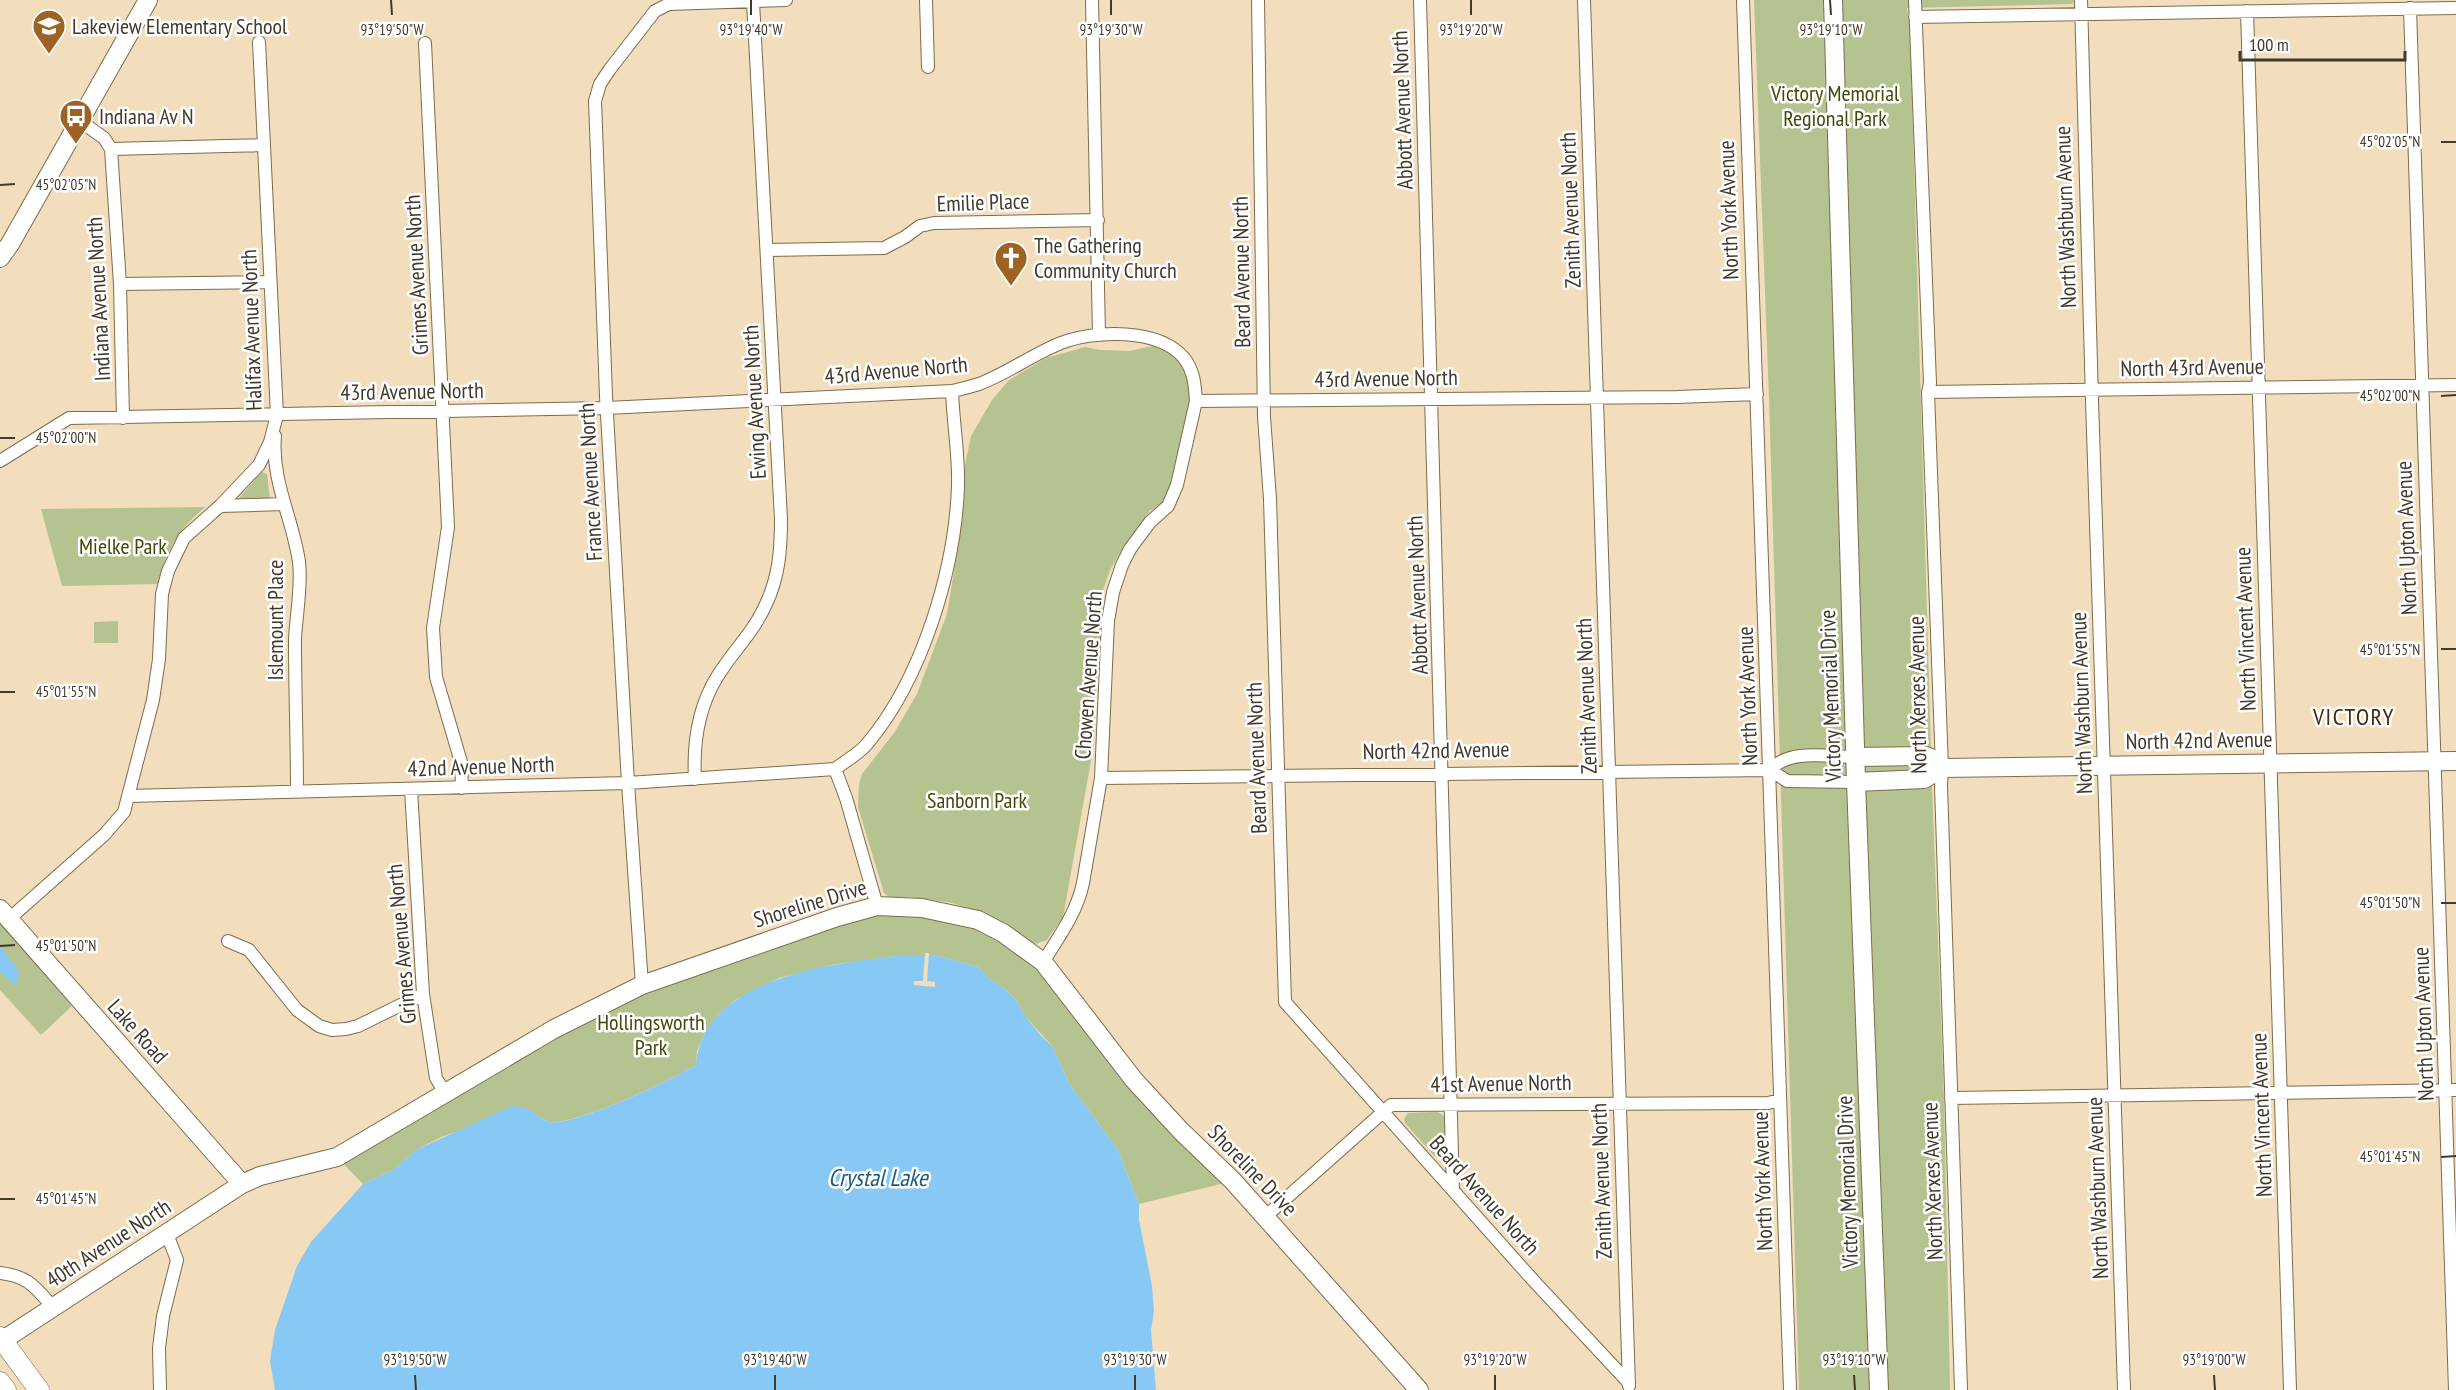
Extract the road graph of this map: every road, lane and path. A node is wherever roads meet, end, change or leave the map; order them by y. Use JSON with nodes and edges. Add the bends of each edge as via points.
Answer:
{"nodes":[{"id":1,"x":148,"y":0,"type":"edge"},
{"id":2,"x":786,"y":0,"type":"edge"},
{"id":3,"x":927,"y":0,"type":"edge"},
{"id":4,"x":1092,"y":0,"type":"edge"},
{"id":5,"x":1258,"y":0,"type":"edge"},
{"id":6,"x":1420,"y":0,"type":"edge"},
{"id":7,"x":1584,"y":0,"type":"edge"},
{"id":8,"x":1743,"y":0,"type":"edge"},
{"id":9,"x":1833,"y":0,"type":"edge"},
{"id":10,"x":1915,"y":0,"type":"edge"},
{"id":11,"x":2081,"y":0,"type":"edge"},
{"id":12,"x":753,"y":2,"type":"junction"},
{"id":13,"x":2352,"y":5,"type":"edge"},
{"id":14,"x":2410,"y":8,"type":"junction"},
{"id":15,"x":2456,"y":8,"type":"edge"},
{"id":16,"x":2247,"y":11,"type":"junction"},
{"id":17,"x":2080,"y":14,"type":"junction"},
{"id":18,"x":1915,"y":17,"type":"junction"},
{"id":19,"x":259,"y":42,"type":"dead end"},
{"id":20,"x":425,"y":43,"type":"dead end"},
{"id":21,"x":928,"y":67,"type":"dead end"},
{"id":22,"x":80,"y":121,"type":"junction"},
{"id":23,"x":264,"y":145,"type":"junction"},
{"id":24,"x":111,"y":149,"type":"junction"},
{"id":25,"x":1098,"y":220,"type":"junction"},
{"id":26,"x":767,"y":250,"type":"junction"},
{"id":27,"x":0,"y":258,"type":"edge"},
{"id":28,"x":270,"y":282,"type":"junction"},
{"id":29,"x":120,"y":284,"type":"junction"},
{"id":30,"x":1099,"y":335,"type":"junction"},
{"id":31,"x":2422,"y":385,"type":"junction"},
{"id":32,"x":2456,"y":385,"type":"edge"},
{"id":33,"x":2259,"y":387,"type":"junction"},
{"id":34,"x":2091,"y":390,"type":"junction"},
{"id":35,"x":952,"y":391,"type":"junction"},
{"id":36,"x":1928,"y":392,"type":"junction"},
{"id":37,"x":1757,"y":394,"type":"junction"},
{"id":38,"x":1597,"y":397,"type":"junction"},
{"id":39,"x":1431,"y":398,"type":"junction"},
{"id":40,"x":773,"y":400,"type":"junction"},
{"id":41,"x":1196,"y":401,"type":"junction"},
{"id":42,"x":1264,"y":401,"type":"junction"},
{"id":43,"x":607,"y":408,"type":"junction"},
{"id":44,"x":444,"y":413,"type":"junction"},
{"id":45,"x":277,"y":415,"type":"junction"},
{"id":46,"x":123,"y":418,"type":"junction"},
{"id":47,"x":0,"y":461,"type":"edge"},
{"id":48,"x":284,"y":504,"type":"junction"},
{"id":49,"x":220,"y":506,"type":"junction"},
{"id":50,"x":1855,"y":757,"type":"junction"},
{"id":51,"x":2434,"y":761,"type":"junction"},
{"id":52,"x":2456,"y":761,"type":"edge"},
{"id":53,"x":2270,"y":764,"type":"junction"},
{"id":54,"x":2104,"y":766,"type":"junction"},
{"id":55,"x":1942,"y":768,"type":"junction"},
{"id":56,"x":835,"y":769,"type":"junction"},
{"id":57,"x":1770,"y":770,"type":"junction"},
{"id":58,"x":1609,"y":773,"type":"junction"},
{"id":59,"x":1443,"y":774,"type":"junction"},
{"id":60,"x":1278,"y":776,"type":"junction"},
{"id":61,"x":1101,"y":778,"type":"junction"},
{"id":62,"x":695,"y":779,"type":"junction"},
{"id":63,"x":1856,"y":782,"type":"junction"},
{"id":64,"x":628,"y":783,"type":"junction"},
{"id":65,"x":462,"y":788,"type":"junction"},
{"id":66,"x":411,"y":789,"type":"junction"},
{"id":67,"x":297,"y":792,"type":"junction"},
{"id":68,"x":128,"y":796,"type":"junction"},
{"id":69,"x":877,"y":906,"type":"junction"},
{"id":70,"x":5,"y":914,"type":"edge"},
{"id":71,"x":228,"y":941,"type":"dead end"},
{"id":72,"x":1043,"y":962,"type":"junction"},
{"id":73,"x":642,"y":985,"type":"junction"},
{"id":74,"x":423,"y":994,"type":"junction"},
{"id":75,"x":2452,"y":1090,"type":"edge"},
{"id":76,"x":445,"y":1093,"type":"junction"},
{"id":77,"x":2281,"y":1093,"type":"junction"},
{"id":78,"x":2115,"y":1095,"type":"junction"},
{"id":79,"x":1951,"y":1098,"type":"junction"},
{"id":80,"x":1780,"y":1100,"type":"junction"},
{"id":81,"x":1620,"y":1102,"type":"junction"},
{"id":82,"x":1451,"y":1105,"type":"junction"},
{"id":83,"x":1384,"y":1112,"type":"junction"},
{"id":84,"x":242,"y":1184,"type":"junction"},
{"id":85,"x":1453,"y":1190,"type":"junction"},
{"id":86,"x":1265,"y":1217,"type":"junction"},
{"id":87,"x":167,"y":1234,"type":"junction"},
{"id":88,"x":0,"y":1273,"type":"edge"},
{"id":89,"x":53,"y":1307,"type":"junction"},
{"id":90,"x":1,"y":1340,"type":"edge"},
{"id":91,"x":0,"y":1382,"type":"edge"},
{"id":92,"x":1629,"y":1386,"type":"edge"},
{"id":93,"x":6,"y":1390,"type":"edge"},
{"id":94,"x":39,"y":1390,"type":"edge"},
{"id":95,"x":160,"y":1390,"type":"edge"},
{"id":96,"x":1419,"y":1390,"type":"edge"},
{"id":97,"x":1790,"y":1390,"type":"edge"},
{"id":98,"x":1879,"y":1390,"type":"edge"},
{"id":99,"x":1960,"y":1390,"type":"edge"},
{"id":100,"x":2124,"y":1390,"type":"edge"},
{"id":101,"x":2290,"y":1390,"type":"edge"},
{"id":102,"x":2455,"y":1390,"type":"edge"}],
"edges":[{"from":1,"to":22,"type":"street"},
{"from":2,"to":12,"type":"street"},
{"from":3,"to":21,"type":"street"},
{"from":4,"to":25,"type":"street"},
{"from":5,"to":42,"type":"street","name":"Beard Avenue North"},
{"from":6,"to":39,"type":"street","name":"Abbott Avenue North"},
{"from":7,"to":38,"type":"street","name":"Zenith Avenue North"},
{"from":8,"to":37,"type":"street","name":"North York Avenue"},
{"from":9,"to":50,"type":"street","name":"Victory Memorial Drive"},
{"from":10,"to":18,"type":"street","name":"North Xerxes Avenue"},
{"from":11,"to":17,"type":"street","name":"North Washburn Avenue"},
{"from":12,"to":26,"type":"street","name":"Ewing Avenue North"},
{"from":12,"to":43,"type":"street","name":"France Avenue North","via":[[669,4],[655,11],[600,84],[595,101]]},
{"from":13,"to":14,"type":"street"},
{"from":13,"to":16,"type":"street"},
{"from":14,"to":15,"type":"street"},
{"from":14,"to":31,"type":"street","name":"North Upton Avenue"},
{"from":16,"to":17,"type":"street"},
{"from":16,"to":33,"type":"street","name":"North Vincent Avenue"},
{"from":17,"to":18,"type":"street"},
{"from":17,"to":34,"type":"street","name":"North Washburn Avenue"},
{"from":18,"to":36,"type":"street","name":"North Xerxes Avenue"},
{"from":19,"to":23,"type":"street","name":"Halifax Avenue North"},
{"from":20,"to":44,"type":"street","name":"Grimes Avenue North"},
{"from":22,"to":24,"type":"street","via":[[104,138]]},
{"from":22,"to":27,"type":"street"},
{"from":23,"to":24,"type":"street"},
{"from":23,"to":28,"type":"street","name":"Halifax Avenue North"},
{"from":24,"to":29,"type":"street","name":"Indiana Avenue North"},
{"from":25,"to":26,"type":"street","name":"Emilie Place","via":[[934,223],[920,226],[884,248]]},
{"from":25,"to":30,"type":"street"},
{"from":26,"to":40,"type":"street","name":"Ewing Avenue North"},
{"from":28,"to":29,"type":"street"},
{"from":28,"to":45,"type":"street","name":"Halifax Avenue North"},
{"from":29,"to":46,"type":"street","name":"Indiana Avenue North"},
{"from":30,"to":35,"type":"street","name":"43rd Avenue North","via":[[1064,342],[978,385]]},
{"from":30,"to":41,"type":"street","name":"43rd Avenue North","via":[[1141,335],[1165,343],[1183,356],[1190,367]]},
{"from":31,"to":32,"type":"street","name":"North 43rd Avenue"},
{"from":31,"to":33,"type":"street","name":"North 43rd Avenue"},
{"from":31,"to":51,"type":"street","name":"North Upton Avenue"},
{"from":33,"to":34,"type":"street","name":"North 43rd Avenue"},
{"from":33,"to":53,"type":"street","name":"North Vincent Avenue"},
{"from":34,"to":36,"type":"street","name":"North 43rd Avenue"},
{"from":34,"to":54,"type":"street","name":"North Washburn Avenue"},
{"from":35,"to":40,"type":"street","name":"43rd Avenue North"},
{"from":35,"to":56,"type":"street","via":[[958,484],[945,580],[929,629],[898,696],[866,746]]},
{"from":36,"to":55,"type":"street","name":"North Xerxes Avenue"},
{"from":37,"to":38,"type":"street","name":"43rd Avenue North"},
{"from":37,"to":57,"type":"street","name":"North York Avenue"},
{"from":38,"to":39,"type":"street","name":"43rd Avenue North"},
{"from":38,"to":58,"type":"street","name":"Zenith Avenue North"},
{"from":39,"to":42,"type":"street","name":"43rd Avenue North"},
{"from":39,"to":59,"type":"street","name":"Abbott Avenue North"},
{"from":40,"to":43,"type":"street","name":"43rd Avenue North"},
{"from":40,"to":62,"type":"street","name":"Ewing Avenue North","via":[[781,519],[776,578],[752,631],[717,676],[705,701],[695,746]]},
{"from":41,"to":42,"type":"street","name":"43rd Avenue North"},
{"from":41,"to":61,"type":"street","name":"Chowen Avenue North","via":[[1177,485],[1168,506],[1130,549],[1113,592],[1108,621]]},
{"from":42,"to":60,"type":"street","name":"Beard Avenue North"},
{"from":43,"to":44,"type":"street","name":"43rd Avenue North"},
{"from":43,"to":64,"type":"street","name":"France Avenue North"},
{"from":44,"to":45,"type":"street","name":"43rd Avenue North"},
{"from":44,"to":65,"type":"street","name":"Grimes Avenue North","via":[[448,527],[433,628],[436,677],[461,762]]},
{"from":45,"to":46,"type":"street","name":"43rd Avenue North"},
{"from":45,"to":48,"type":"street","name":"Islemount Place","via":[[274,443]]},
{"from":45,"to":49,"type":"street","name":"Halifax Avenue North","via":[[259,465]]},
{"from":46,"to":47,"type":"street","name":"43rd Avenue North","via":[[69,418]]},
{"from":48,"to":49,"type":"street"},
{"from":48,"to":67,"type":"street","name":"Islemount Place","via":[[299,564],[295,644]]},
{"from":49,"to":68,"type":"street","name":"Halifax Avenue North","via":[[184,538],[168,571],[162,594],[153,700]]},
{"from":50,"to":55,"type":"street","name":"North 42nd Avenue","via":[[1926,756]]},
{"from":50,"to":57,"type":"street","name":"North 42nd Avenue","via":[[1792,756]]},
{"from":50,"to":63,"type":"street","name":"Victory Memorial Drive"},
{"from":51,"to":52,"type":"street","name":"North 42nd Avenue"},
{"from":51,"to":53,"type":"street","name":"North 42nd Avenue"},
{"from":51,"to":75,"type":"street","name":"North Upton Avenue"},
{"from":53,"to":54,"type":"street","name":"North 42nd Avenue"},
{"from":53,"to":77,"type":"street","name":"North Vincent Avenue"},
{"from":54,"to":55,"type":"street","name":"North 42nd Avenue"},
{"from":54,"to":78,"type":"street","name":"North Washburn Avenue"},
{"from":55,"to":63,"type":"street","name":"North 42nd Avenue","via":[[1924,779]]},
{"from":55,"to":79,"type":"street","name":"North Xerxes Avenue"},
{"from":56,"to":62,"type":"street","name":"42nd Avenue North"},
{"from":56,"to":69,"type":"street"},
{"from":57,"to":58,"type":"street","name":"North 42nd Avenue"},
{"from":57,"to":63,"type":"street","name":"North 42nd Avenue","via":[[1787,781]]},
{"from":57,"to":80,"type":"street","name":"North York Avenue"},
{"from":58,"to":59,"type":"street","name":"North 42nd Avenue"},
{"from":58,"to":81,"type":"street","name":"Zenith Avenue North"},
{"from":59,"to":60,"type":"street","name":"North 42nd Avenue"},
{"from":59,"to":82,"type":"street","name":"Abbott Avenue North"},
{"from":60,"to":61,"type":"street","name":"North 42nd Avenue"},
{"from":60,"to":83,"type":"street","name":"Beard Avenue North","via":[[1285,1002]]},
{"from":61,"to":72,"type":"street","name":"Chowen Avenue North","via":[[1080,897]]},
{"from":62,"to":64,"type":"street","name":"42nd Avenue North"},
{"from":63,"to":98,"type":"street","name":"Victory Memorial Drive"},
{"from":64,"to":65,"type":"street","name":"42nd Avenue North"},
{"from":64,"to":73,"type":"street","name":"France Avenue North"},
{"from":65,"to":66,"type":"street","name":"42nd Avenue North"},
{"from":66,"to":67,"type":"street","name":"42nd Avenue North"},
{"from":66,"to":74,"type":"street","name":"Grimes Avenue North"},
{"from":67,"to":68,"type":"street","name":"42nd Avenue North"},
{"from":68,"to":70,"type":"street","name":"Halifax Avenue North","via":[[124,812],[104,835]]},
{"from":69,"to":72,"type":"street","name":"Shoreline Drive","via":[[922,908],[978,920]]},
{"from":69,"to":73,"type":"street","name":"Shoreline Drive","via":[[801,928]]},
{"from":70,"to":84,"type":"street","name":"Lake Road"},
{"from":71,"to":74,"type":"street","via":[[249,950],[297,1010],[319,1026],[358,1026]]},
{"from":72,"to":86,"type":"street","name":"Shoreline Drive","via":[[1134,1080]]},
{"from":73,"to":76,"type":"street","name":"Shoreline Drive","via":[[554,1029]]},
{"from":74,"to":76,"type":"street","name":"Grimes Avenue North","via":[[436,1078]]},
{"from":75,"to":77,"type":"street"},
{"from":75,"to":102,"type":"street","name":"North Upton Avenue"},
{"from":76,"to":84,"type":"street","name":"Shoreline Drive","via":[[337,1157]]},
{"from":77,"to":78,"type":"street"},
{"from":77,"to":101,"type":"street","name":"North Vincent Avenue"},
{"from":78,"to":79,"type":"street"},
{"from":78,"to":100,"type":"street","name":"North Washburn Avenue"},
{"from":79,"to":99,"type":"street","name":"North Xerxes Avenue"},
{"from":80,"to":81,"type":"street","name":"41st Avenue North"},
{"from":80,"to":97,"type":"street","name":"North York Avenue"},
{"from":81,"to":82,"type":"street","name":"41st Avenue North"},
{"from":81,"to":92,"type":"street","name":"Zenith Avenue North"},
{"from":82,"to":83,"type":"street","name":"41st Avenue North","via":[[1391,1105]]},
{"from":82,"to":85,"type":"street","name":"Abbott Avenue North"},
{"from":83,"to":85,"type":"street","name":"Beard Avenue North"},
{"from":83,"to":86,"type":"street","name":"41st Avenue North"},
{"from":84,"to":87,"type":"street","name":"40th Avenue North"},
{"from":85,"to":92,"type":"street","name":"Beard Avenue North"},
{"from":86,"to":96,"type":"street","name":"Shoreline Drive"},
{"from":87,"to":89,"type":"street","name":"40th Avenue North"},
{"from":87,"to":95,"type":"street","via":[[177,1260],[163,1316]]},
{"from":88,"to":89,"type":"street","via":[[31,1282]]},
{"from":89,"to":90,"type":"street","name":"40th Avenue North"},
{"from":90,"to":94,"type":"main road"},
{"from":91,"to":93,"type":"main road"}]}
